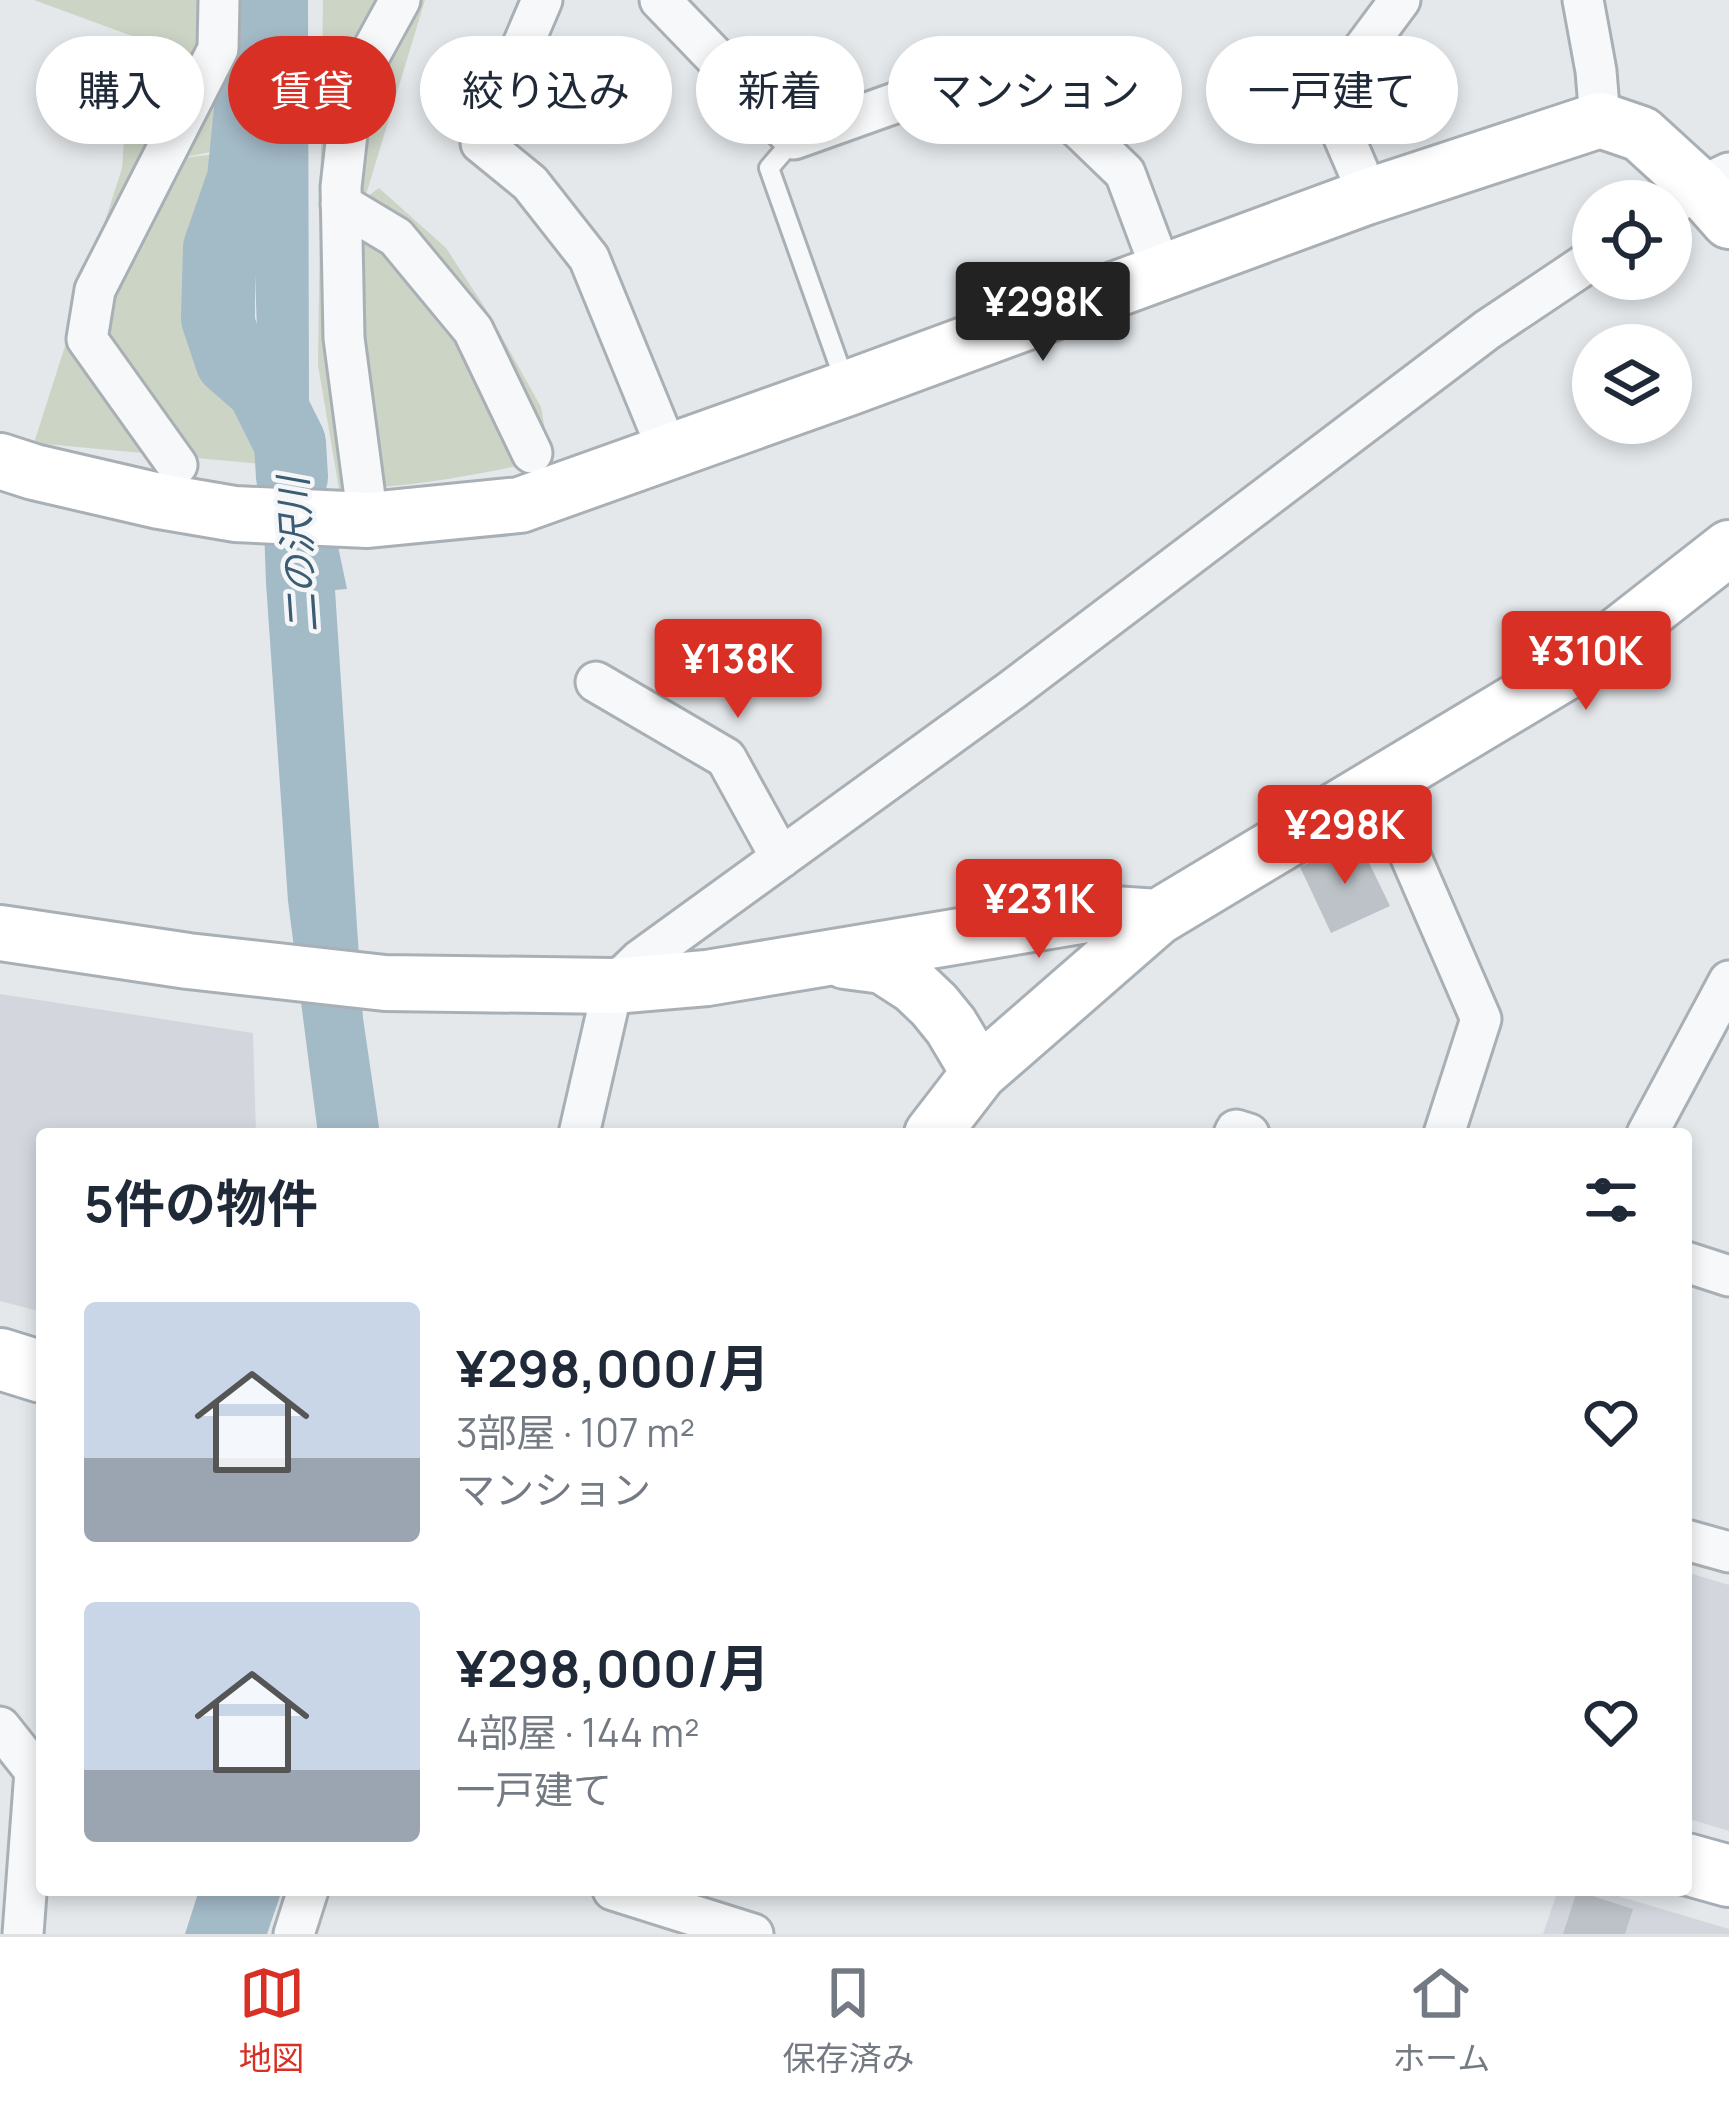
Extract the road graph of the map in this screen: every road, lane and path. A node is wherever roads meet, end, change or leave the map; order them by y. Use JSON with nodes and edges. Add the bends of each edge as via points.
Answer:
{"nodes":[{"id":1,"x":219,"y":0,"type":"edge"},
{"id":2,"x":400,"y":0,"type":"edge"},
{"id":3,"x":542,"y":0,"type":"edge"},
{"id":4,"x":659,"y":0,"type":"edge"},
{"id":5,"x":1400,"y":0,"type":"edge"},
{"id":6,"x":1583,"y":0,"type":"edge"},
{"id":7,"x":696,"y":38,"type":"edge"},
{"id":8,"x":864,"y":114,"type":"edge"},
{"id":9,"x":1600,"y":120,"type":"junction"},
{"id":10,"x":790,"y":144,"type":"edge"},
{"id":11,"x":1366,"y":196,"type":"junction"},
{"id":12,"x":1707,"y":197,"type":"edge"},
{"id":13,"x":341,"y":205,"type":"junction"},
{"id":14,"x":1159,"y":273,"type":"junction"},
{"id":15,"x":1572,"y":273,"type":"edge"},
{"id":16,"x":848,"y":388,"type":"junction"},
{"id":17,"x":668,"y":451,"type":"junction"},
{"id":18,"x":532,"y":453,"type":"dead end"},
{"id":19,"x":0,"y":460,"type":"edge"},
{"id":20,"x":177,"y":465,"type":"dead end"},
{"id":21,"x":362,"y":520,"type":"junction"},
{"id":22,"x":1729,"y":548,"type":"edge"},
{"id":23,"x":596,"y":682,"type":"dead end"},
{"id":24,"x":1376,"y":784,"type":"junction"},
{"id":25,"x":781,"y":858,"type":"junction"},
{"id":26,"x":1158,"y":917,"type":"junction"},
{"id":27,"x":0,"y":933,"type":"edge"},
{"id":28,"x":824,"y":959,"type":"junction"},
{"id":29,"x":1729,"y":981,"type":"edge"},
{"id":30,"x":614,"y":986,"type":"junction"},
{"id":31,"x":980,"y":1073,"type":"junction"},
{"id":32,"x":580,"y":1128,"type":"edge"},
{"id":33,"x":937,"y":1128,"type":"edge"},
{"id":34,"x":1446,"y":1128,"type":"edge"},
{"id":35,"x":1650,"y":1128,"type":"edge"},
{"id":36,"x":1692,"y":1264,"type":"edge"},
{"id":37,"x":1729,"y":1276,"type":"edge"},
{"id":38,"x":0,"y":1359,"type":"edge"},
{"id":39,"x":36,"y":1370,"type":"edge"},
{"id":40,"x":1692,"y":1542,"type":"edge"},
{"id":41,"x":1729,"y":1552,"type":"edge"},
{"id":42,"x":0,"y":1727,"type":"edge"},
{"id":43,"x":1692,"y":1866,"type":"edge"},
{"id":44,"x":1729,"y":1876,"type":"edge"},
{"id":45,"x":306,"y":1896,"type":"edge"},
{"id":46,"x":632,"y":1896,"type":"edge"},
{"id":47,"x":23,"y":1934,"type":"edge"},
{"id":48,"x":294,"y":1934,"type":"edge"},
{"id":49,"x":753,"y":1934,"type":"edge"}],
"edges":[{"from":1,"to":20,"type":"street","via":[[218,49],[95,290],[87,339]]},
{"from":2,"to":13,"type":"street","via":[[366,62],[349,116]]},
{"from":3,"to":17,"type":"street","via":[[481,143],[530,183],[589,258]]},
{"from":4,"to":7,"type":"street"},
{"from":5,"to":11,"type":"street","via":[[1328,98]]},
{"from":6,"to":9,"type":"street"},
{"from":8,"to":14,"type":"street","via":[[1010,62],[1125,173]]},
{"from":9,"to":11,"type":"street"},
{"from":9,"to":12,"type":"street","via":[[1640,134]]},
{"from":10,"to":16,"type":"lane","via":[[769,169]]},
{"from":11,"to":14,"type":"street"},
{"from":13,"to":18,"type":"street","via":[[396,237],[472,330]]},
{"from":13,"to":21,"type":"street"},
{"from":14,"to":16,"type":"street"},
{"from":15,"to":25,"type":"street"},
{"from":16,"to":17,"type":"street"},
{"from":17,"to":21,"type":"street","via":[[520,505]]},
{"from":19,"to":21,"type":"street","via":[[235,514]]},
{"from":22,"to":24,"type":"street","via":[[1586,660]]},
{"from":23,"to":25,"type":"street","via":[[726,758]]},
{"from":24,"to":26,"type":"street"},
{"from":24,"to":34,"type":"street","via":[[1481,1019]]},
{"from":25,"to":30,"type":"street"},
{"from":26,"to":28,"type":"street","via":[[1098,913]]},
{"from":26,"to":31,"type":"street"},
{"from":27,"to":30,"type":"street","via":[[385,983]]},
{"from":28,"to":30,"type":"street"},
{"from":28,"to":31,"type":"street","via":[[883,966],[914,986]]},
{"from":29,"to":35,"type":"street"},
{"from":30,"to":32,"type":"street"},
{"from":31,"to":33,"type":"street"},
{"from":36,"to":37,"type":"street"},
{"from":38,"to":39,"type":"main road"},
{"from":40,"to":41,"type":"street"},
{"from":42,"to":47,"type":"street","via":[[35,1771]]},
{"from":43,"to":44,"type":"main road"},
{"from":45,"to":48,"type":"street"},
{"from":46,"to":49,"type":"street"}]}
